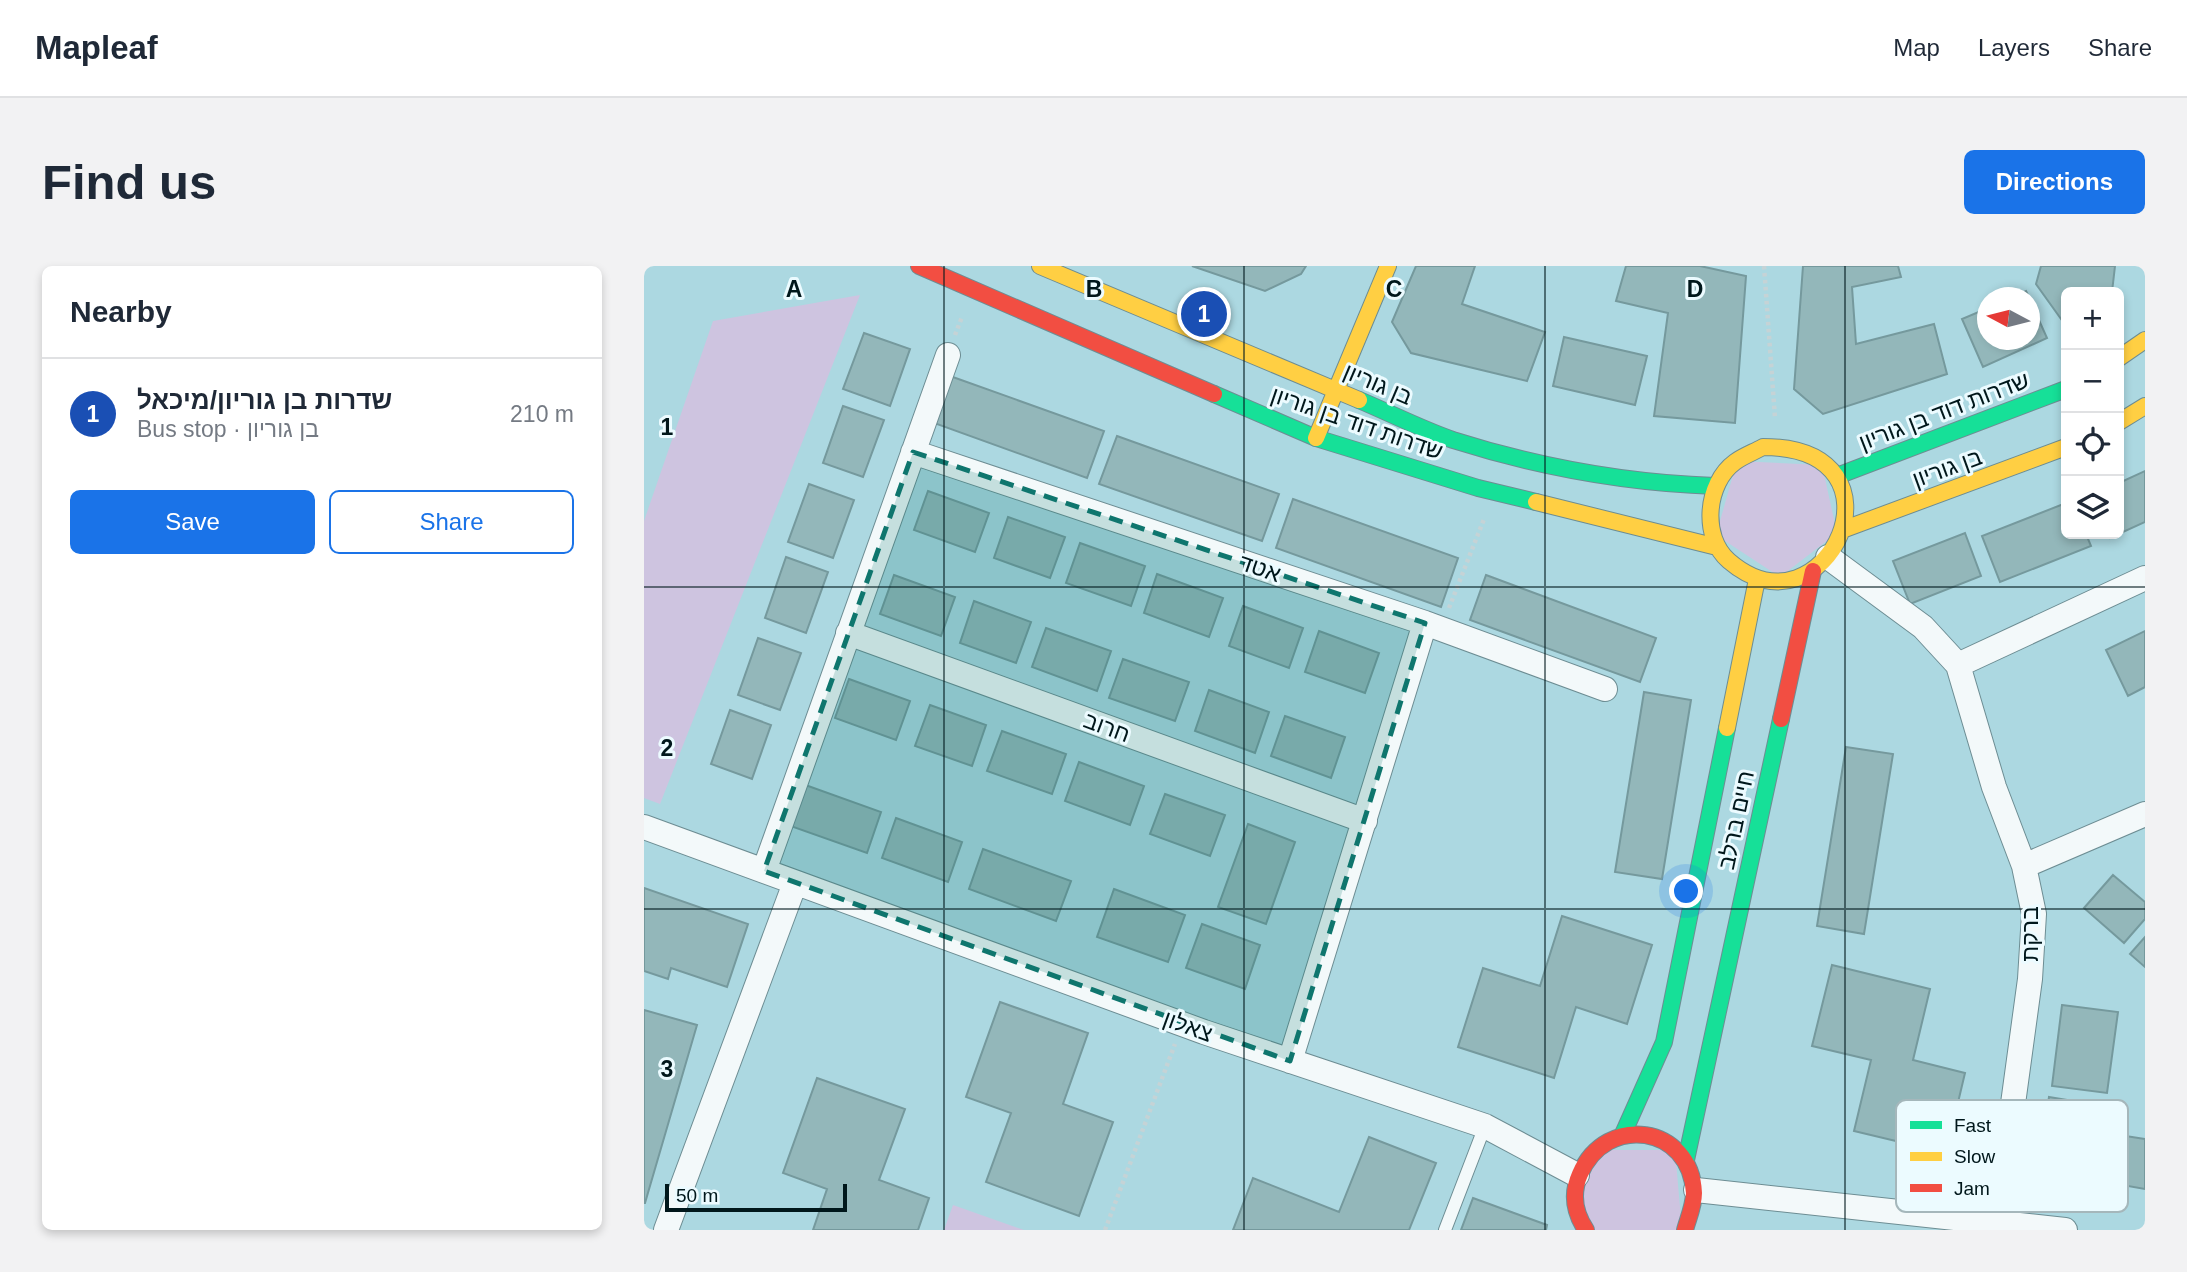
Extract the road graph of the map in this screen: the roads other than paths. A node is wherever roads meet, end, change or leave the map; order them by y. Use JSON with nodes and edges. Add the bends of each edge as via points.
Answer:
{"nodes":[{"id":1,"x":919,"y":266,"type":"edge"},
{"id":2,"x":1040,"y":266,"type":"edge"},
{"id":3,"x":1388,"y":266,"type":"edge"},
{"id":4,"x":2145,"y":340,"type":"edge"},
{"id":5,"x":948,"y":355,"type":"road end"},
{"id":6,"x":2124,"y":355,"type":"edge"},
{"id":7,"x":1335,"y":390,"type":"junction"},
{"id":8,"x":2061,"y":391,"type":"edge"},
{"id":9,"x":2145,"y":406,"type":"edge"},
{"id":10,"x":2124,"y":419,"type":"edge"},
{"id":11,"x":1316,"y":438,"type":"junction"},
{"id":12,"x":2061,"y":449,"type":"edge"},
{"id":13,"x":913,"y":452,"type":"junction"},
{"id":14,"x":1838,"y":475,"type":"junction"},
{"id":15,"x":1714,"y":486,"type":"junction"},
{"id":16,"x":1842,"y":530,"type":"junction"},
{"id":17,"x":1717,"y":547,"type":"junction"},
{"id":18,"x":1821,"y":564,"type":"junction"},
{"id":19,"x":2145,"y":578,"type":"edge"},
{"id":20,"x":1757,"y":579,"type":"junction"},
{"id":21,"x":1433,"y":626,"type":"junction"},
{"id":22,"x":848,"y":633,"type":"junction"},
{"id":23,"x":1958,"y":665,"type":"junction"},
{"id":24,"x":1605,"y":689,"type":"dead end"},
{"id":25,"x":2145,"y":814,"type":"edge"},
{"id":26,"x":1365,"y":821,"type":"junction"},
{"id":27,"x":644,"y":827,"type":"edge"},
{"id":28,"x":2024,"y":866,"type":"junction"},
{"id":29,"x":764,"y":872,"type":"junction"},
{"id":30,"x":794,"y":883,"type":"junction"},
{"id":31,"x":1290,"y":1061,"type":"junction"},
{"id":32,"x":2014,"y":1100,"type":"edge"},
{"id":33,"x":1485,"y":1126,"type":"junction"},
{"id":34,"x":1623,"y":1134,"type":"junction"},
{"id":35,"x":1686,"y":1160,"type":"junction"},
{"id":36,"x":1577,"y":1175,"type":"junction"},
{"id":37,"x":1696,"y":1190,"type":"junction"},
{"id":38,"x":1896,"y":1211,"type":"edge"},
{"id":39,"x":1910,"y":1212,"type":"edge"},
{"id":40,"x":1998,"y":1212,"type":"edge"},
{"id":41,"x":1997,"y":1221,"type":"junction"},
{"id":42,"x":1582,"y":1228,"type":"edge"},
{"id":43,"x":666,"y":1230,"type":"edge"},
{"id":44,"x":1445,"y":1230,"type":"edge"},
{"id":45,"x":1685,"y":1230,"type":"edge"},
{"id":46,"x":2065,"y":1230,"type":"edge"}],
"edges":[{"from":1,"to":11,"type":"street","name":"שדרות דוד בן גוריון"},
{"from":2,"to":7,"type":"street","name":"בן גוריון"},
{"from":3,"to":7,"type":"street"},
{"from":4,"to":6,"type":"street"},
{"from":5,"to":13,"type":"street"},
{"from":7,"to":11,"type":"street"},
{"from":7,"to":15,"type":"street","name":"בן גוריון","via":[[1451,439],[1554,468],[1659,484]]},
{"from":8,"to":14,"type":"street","name":"שדרות דוד בן גוריון"},
{"from":9,"to":10,"type":"street"},
{"from":11,"to":17,"type":"street","name":"שדרות דוד בן גוריון","via":[[1494,492]]},
{"from":12,"to":16,"type":"street","name":"בן גוריון"},
{"from":13,"to":21,"type":"street","name":"אטד"},
{"from":13,"to":22,"type":"street"},
{"from":14,"to":15,"type":"street","via":[[1826,463],[1793,448],[1763,447],[1730,464]]},
{"from":14,"to":16,"type":"street","via":[[1845,513]]},
{"from":15,"to":17,"type":"street","via":[[1709,523]]},
{"from":16,"to":18,"type":"street"},
{"from":17,"to":20,"type":"street","via":[[1735,568]]},
{"from":18,"to":20,"type":"street","via":[[1788,579]]},
{"from":18,"to":23,"type":"street","name":"ברקת","via":[[1923,627]]},
{"from":18,"to":35,"type":"street","name":"חיים ברלב"},
{"from":19,"to":23,"type":"street"},
{"from":20,"to":34,"type":"street","name":"חיים ברלב","via":[[1664,1041]]},
{"from":21,"to":24,"type":"street","name":"אטד"},
{"from":21,"to":26,"type":"street"},
{"from":22,"to":26,"type":"street","name":"חרוב"},
{"from":22,"to":29,"type":"street"},
{"from":23,"to":28,"type":"street","name":"ברקת","via":[[1994,787]]},
{"from":25,"to":28,"type":"street"},
{"from":26,"to":31,"type":"street"},
{"from":27,"to":29,"type":"street","name":"צאלון"},
{"from":28,"to":32,"type":"street","name":"ברקת","via":[[2034,914]]},
{"from":29,"to":30,"type":"street","name":"צאלון"},
{"from":30,"to":31,"type":"street","name":"צאלון"},
{"from":30,"to":43,"type":"street"},
{"from":31,"to":33,"type":"street","name":"צאלון"},
{"from":33,"to":36,"type":"street","name":"צאלון"},
{"from":33,"to":44,"type":"lane"},
{"from":34,"to":35,"type":"street","via":[[1665,1141]]},
{"from":34,"to":36,"type":"street","via":[[1595,1148]]},
{"from":35,"to":37,"type":"street"},
{"from":36,"to":42,"type":"street","via":[[1575,1208]]},
{"from":37,"to":38,"type":"street"},
{"from":37,"to":45,"type":"street","via":[[1694,1211]]},
{"from":39,"to":41,"type":"street"},
{"from":40,"to":41,"type":"street","name":"ברקת"},
{"from":41,"to":46,"type":"street"}]}
